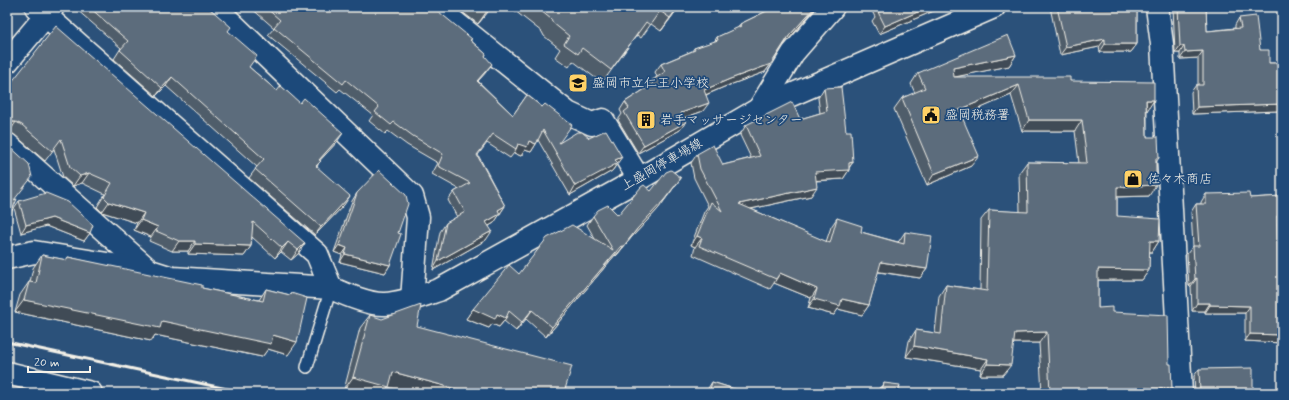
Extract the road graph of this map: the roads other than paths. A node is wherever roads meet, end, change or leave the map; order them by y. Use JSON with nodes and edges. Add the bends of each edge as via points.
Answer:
{"nodes":[{"id":1,"x":214,"y":7,"type":"edge"},
{"id":2,"x":436,"y":7,"type":"edge"},
{"id":3,"x":833,"y":7,"type":"edge"},
{"id":4,"x":994,"y":7,"type":"edge"},
{"id":5,"x":1157,"y":7,"type":"edge"},
{"id":6,"x":45,"y":10,"type":"edge"},
{"id":7,"x":7,"y":62,"type":"edge"},
{"id":8,"x":759,"y":109,"type":"junction"},
{"id":9,"x":7,"y":144,"type":"edge"},
{"id":10,"x":640,"y":179,"type":"junction"},
{"id":11,"x":7,"y":258,"type":"edge"},
{"id":12,"x":150,"y":271,"type":"junction"},
{"id":13,"x":331,"y":288,"type":"junction"},
{"id":14,"x":412,"y":300,"type":"junction"},
{"id":15,"x":307,"y":367,"type":"dead end"},
{"id":16,"x":7,"y":372,"type":"edge"},
{"id":17,"x":91,"y":393,"type":"edge"},
{"id":18,"x":1181,"y":393,"type":"edge"}],
"edges":[{"from":1,"to":14,"type":"street","via":[[412,196],[418,217]]},
{"from":2,"to":10,"type":"street","via":[[568,113],[592,124],[602,120]]},
{"from":3,"to":8,"type":"street","via":[[793,53]]},
{"from":4,"to":8,"type":"street","name":"上盛岡停車場線"},
{"from":5,"to":18,"type":"street","via":[[1162,44]]},
{"from":6,"to":7,"type":"street"},
{"from":6,"to":13,"type":"street","via":[[317,254]]},
{"from":8,"to":10,"type":"street","name":"上盛岡停車場線"},
{"from":9,"to":12,"type":"street"},
{"from":10,"to":14,"type":"street","name":"上盛岡停車場線","via":[[439,290]]},
{"from":11,"to":12,"type":"street","name":"上盛岡停車場線","via":[[34,252]]},
{"from":12,"to":13,"type":"street","name":"上盛岡停車場線","via":[[172,278]]},
{"from":13,"to":14,"type":"street","name":"上盛岡停車場線","via":[[354,298],[383,304]]},
{"from":13,"to":15,"type":"lane"},
{"from":16,"to":17,"type":"street"}]}
